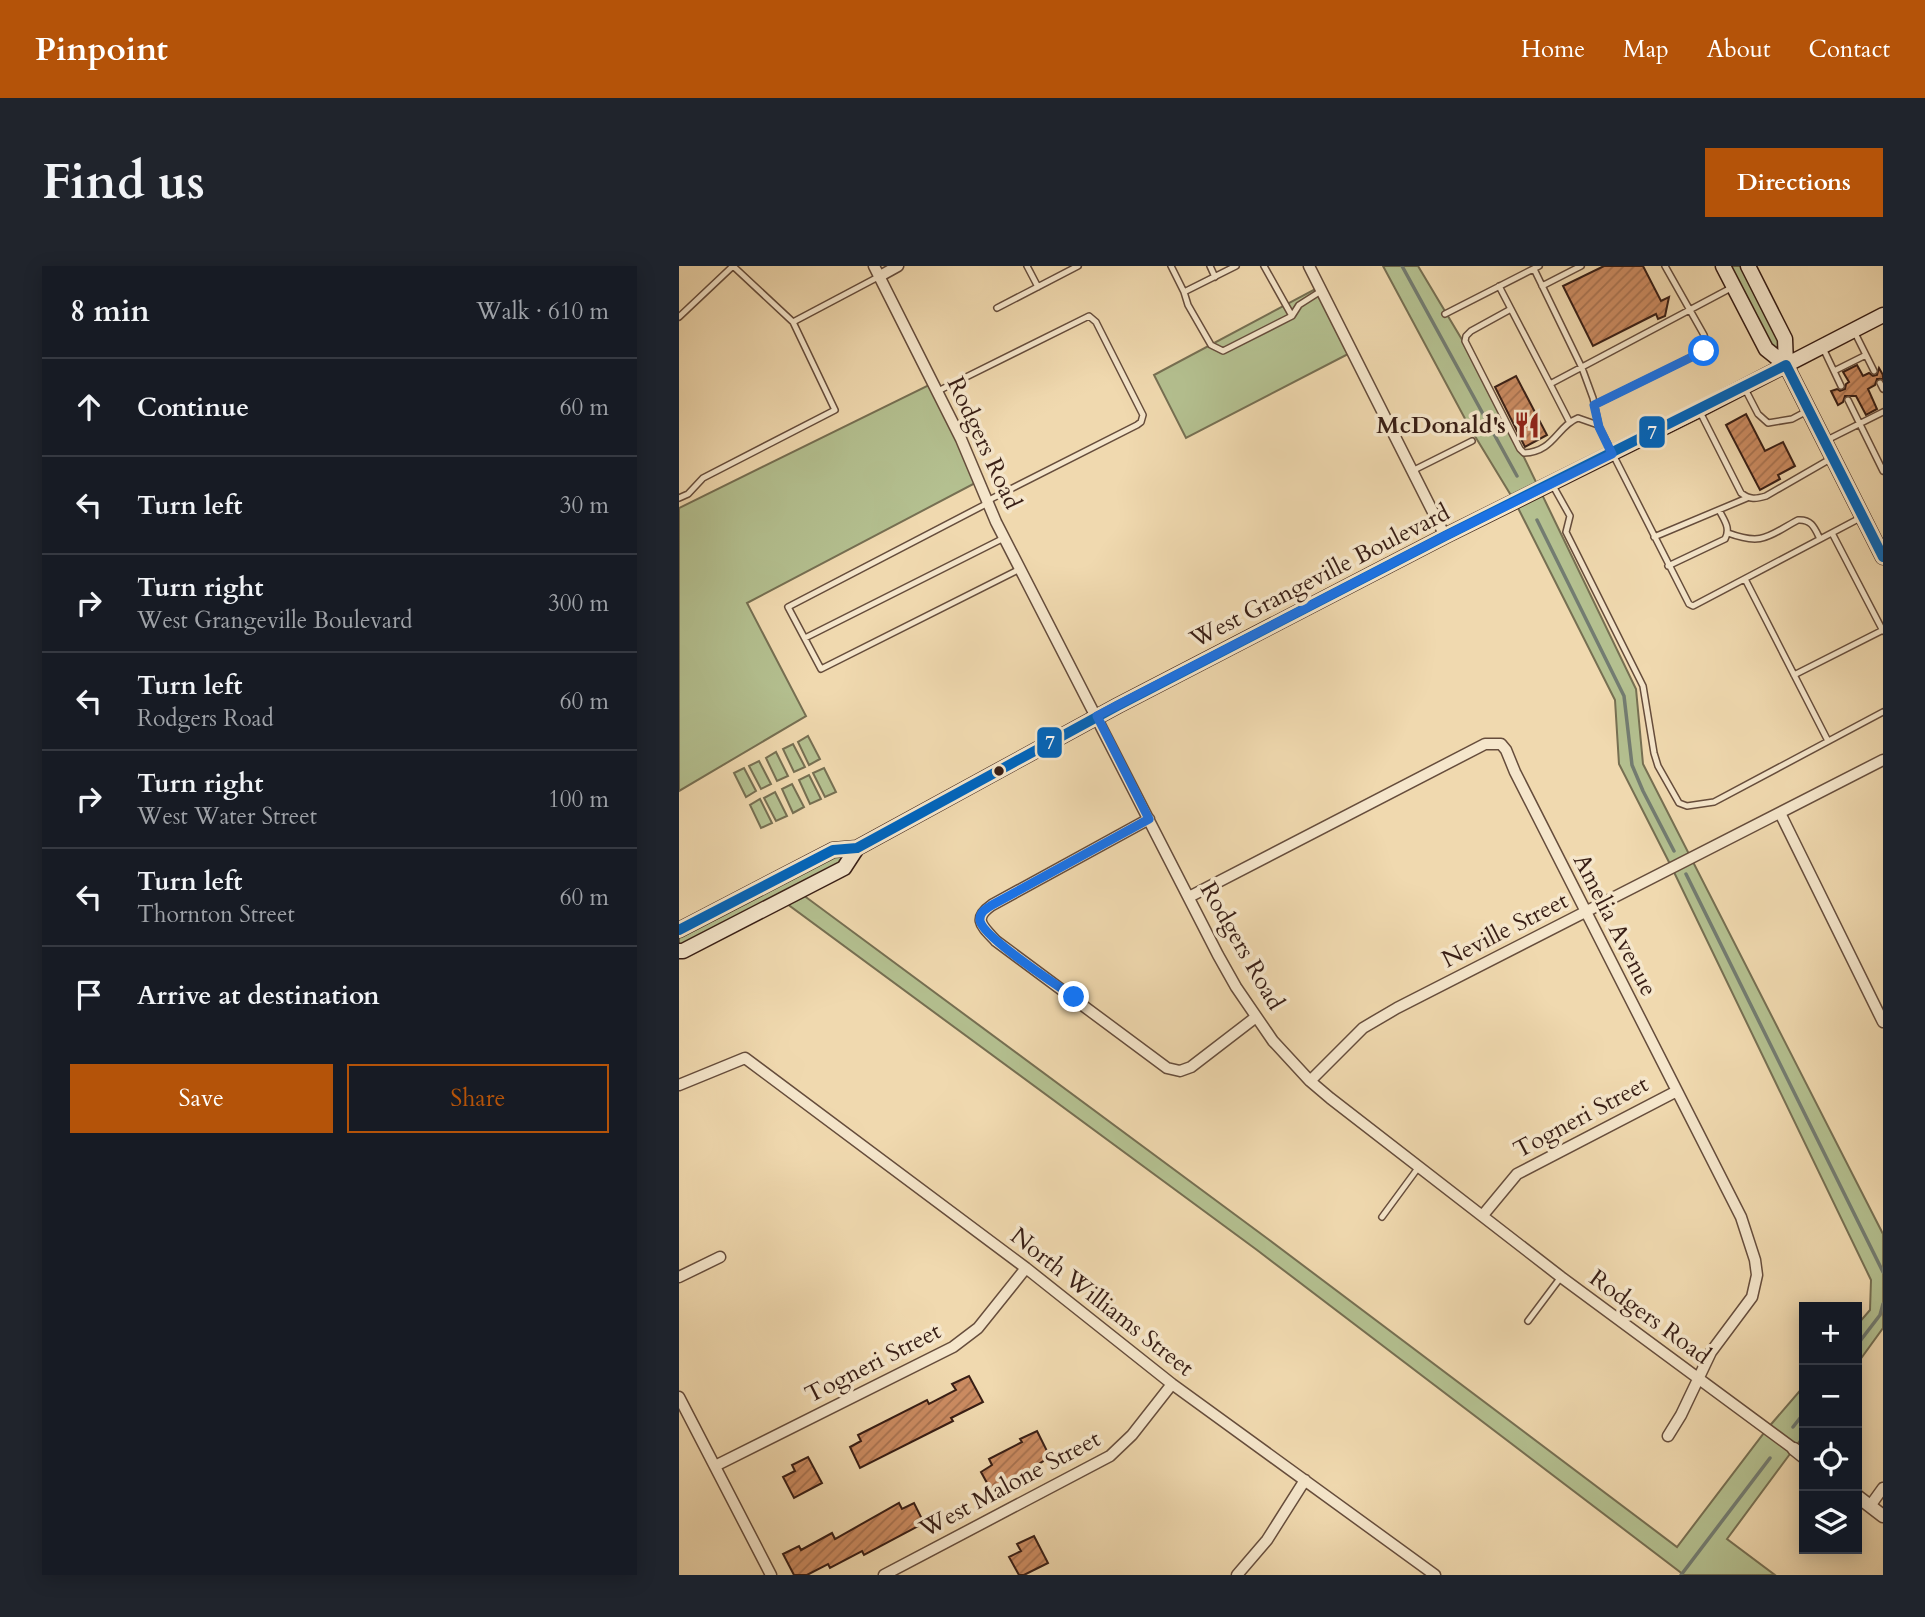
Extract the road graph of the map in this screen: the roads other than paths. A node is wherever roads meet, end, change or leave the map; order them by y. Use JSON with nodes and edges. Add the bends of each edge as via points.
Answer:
{"nodes":[{"id":1,"x":898,"y":266,"type":"edge"},
{"id":2,"x":1027,"y":266,"type":"edge"},
{"id":3,"x":1078,"y":266,"type":"edge"},
{"id":4,"x":1171,"y":266,"type":"edge"},
{"id":5,"x":1210,"y":266,"type":"edge"},
{"id":6,"x":1236,"y":266,"type":"edge"},
{"id":7,"x":1264,"y":266,"type":"edge"},
{"id":8,"x":1308,"y":266,"type":"edge"},
{"id":9,"x":1581,"y":266,"type":"edge"},
{"id":10,"x":1665,"y":266,"type":"edge"},
{"id":11,"x":1723,"y":266,"type":"edge"},
{"id":12,"x":1748,"y":266,"type":"edge"},
{"id":13,"x":1536,"y":267,"type":"edge"},
{"id":14,"x":877,"y":271,"type":"edge"},
{"id":15,"x":1215,"y":277,"type":"junction"},
{"id":16,"x":1499,"y":286,"type":"junction"},
{"id":17,"x":1542,"y":286,"type":"junction"},
{"id":18,"x":1734,"y":286,"type":"junction"},
{"id":19,"x":1038,"y":287,"type":"junction"},
{"id":20,"x":1321,"y":291,"type":"junction"},
{"id":21,"x":1184,"y":292,"type":"junction"},
{"id":22,"x":997,"y":308,"type":"dead end"},
{"id":23,"x":1511,"y":309,"type":"junction"},
{"id":24,"x":1689,"y":310,"type":"junction"},
{"id":25,"x":1445,"y":314,"type":"dead end"},
{"id":26,"x":1883,"y":315,"type":"edge"},
{"id":27,"x":1291,"y":316,"type":"junction"},
{"id":28,"x":679,"y":317,"type":"edge"},
{"id":29,"x":793,"y":322,"type":"junction"},
{"id":30,"x":1853,"y":330,"type":"junction"},
{"id":31,"x":1822,"y":346,"type":"junction"},
{"id":32,"x":1866,"y":355,"type":"junction"},
{"id":33,"x":1786,"y":365,"type":"junction"},
{"id":34,"x":1582,"y":368,"type":"junction"},
{"id":35,"x":1874,"y":370,"type":"dead end"},
{"id":36,"x":1834,"y":371,"type":"junction"},
{"id":37,"x":1550,"y":384,"type":"junction"},
{"id":38,"x":1842,"y":386,"type":"dead end"},
{"id":39,"x":1744,"y":387,"type":"junction"},
{"id":40,"x":937,"y":391,"type":"junction"},
{"id":41,"x":1848,"y":400,"type":"dead end"},
{"id":42,"x":1594,"y":405,"type":"junction"},
{"id":43,"x":1699,"y":410,"type":"junction"},
{"id":44,"x":1809,"y":410,"type":"junction"},
{"id":45,"x":1883,"y":412,"type":"edge"},
{"id":46,"x":1569,"y":421,"type":"junction"},
{"id":47,"x":1860,"y":424,"type":"junction"},
{"id":48,"x":1598,"y":425,"type":"junction"},
{"id":49,"x":1472,"y":441,"type":"dead end"},
{"id":50,"x":1825,"y":441,"type":"junction"},
{"id":51,"x":1612,"y":454,"type":"junction"},
{"id":52,"x":1833,"y":458,"type":"junction"},
{"id":53,"x":1412,"y":471,"type":"junction"},
{"id":54,"x":1883,"y":471,"type":"edge"},
{"id":55,"x":1552,"y":484,"type":"junction"},
{"id":56,"x":679,"y":498,"type":"edge"},
{"id":57,"x":1747,"y":498,"type":"junction"},
{"id":58,"x":988,"y":502,"type":"junction"},
{"id":59,"x":1719,"y":510,"type":"junction"},
{"id":60,"x":1863,"y":516,"type":"junction"},
{"id":61,"x":1728,"y":533,"type":"junction"},
{"id":62,"x":1832,"y":533,"type":"junction"},
{"id":63,"x":1445,"y":536,"type":"junction"},
{"id":64,"x":1004,"y":537,"type":"junction"},
{"id":65,"x":1654,"y":537,"type":"junction"},
{"id":66,"x":1820,"y":539,"type":"junction"},
{"id":67,"x":1882,"y":550,"type":"edge"},
{"id":68,"x":1668,"y":566,"type":"junction"},
{"id":69,"x":1021,"y":569,"type":"junction"},
{"id":70,"x":1745,"y":579,"type":"junction"},
{"id":71,"x":1883,"y":630,"type":"edge"},
{"id":72,"x":805,"y":638,"type":"junction"},
{"id":73,"x":1794,"y":675,"type":"junction"},
{"id":74,"x":1883,"y":712,"type":"edge"},
{"id":75,"x":1097,"y":716,"type":"junction"},
{"id":76,"x":1828,"y":741,"type":"junction"},
{"id":77,"x":1883,"y":760,"type":"edge"},
{"id":78,"x":1780,"y":813,"type":"junction"},
{"id":79,"x":1149,"y":819,"type":"junction"},
{"id":80,"x":857,"y":848,"type":"junction"},
{"id":81,"x":1189,"y":897,"type":"junction"},
{"id":82,"x":1585,"y":912,"type":"junction"},
{"id":83,"x":679,"y":930,"type":"edge"},
{"id":84,"x":679,"y":951,"type":"edge"},
{"id":85,"x":1256,"y":1017,"type":"junction"},
{"id":86,"x":1883,"y":1023,"type":"edge"},
{"id":87,"x":1310,"y":1081,"type":"junction"},
{"id":88,"x":679,"y":1085,"type":"edge"},
{"id":89,"x":1675,"y":1092,"type":"junction"},
{"id":90,"x":1418,"y":1168,"type":"junction"},
{"id":91,"x":1483,"y":1215,"type":"junction"},
{"id":92,"x":1382,"y":1217,"type":"dead end"},
{"id":93,"x":720,"y":1257,"type":"dead end"},
{"id":94,"x":1026,"y":1268,"type":"junction"},
{"id":95,"x":679,"y":1277,"type":"edge"},
{"id":96,"x":1561,"y":1277,"type":"junction"},
{"id":97,"x":1528,"y":1321,"type":"dead end"},
{"id":98,"x":1698,"y":1378,"type":"junction"},
{"id":99,"x":1171,"y":1384,"type":"junction"},
{"id":100,"x":679,"y":1397,"type":"edge"},
{"id":101,"x":1668,"y":1436,"type":"dead end"},
{"id":102,"x":1799,"y":1453,"type":"edge"},
{"id":103,"x":715,"y":1466,"type":"junction"},
{"id":104,"x":1305,"y":1480,"type":"junction"},
{"id":105,"x":1883,"y":1488,"type":"edge"},
{"id":106,"x":1862,"y":1500,"type":"edge"},
{"id":107,"x":1870,"y":1506,"type":"junction"},
{"id":108,"x":1883,"y":1516,"type":"edge"},
{"id":109,"x":771,"y":1575,"type":"edge"},
{"id":110,"x":884,"y":1575,"type":"edge"},
{"id":111,"x":1237,"y":1575,"type":"edge"},
{"id":112,"x":1435,"y":1575,"type":"edge"}],
"edges":[{"from":1,"to":14,"type":"street"},
{"from":2,"to":19,"type":"lane"},
{"from":3,"to":19,"type":"lane"},
{"from":4,"to":21,"type":"lane"},
{"from":5,"to":15,"type":"lane"},
{"from":6,"to":15,"type":"lane"},
{"from":7,"to":27,"type":"lane"},
{"from":8,"to":20,"type":"street"},
{"from":9,"to":17,"type":"lane"},
{"from":10,"to":24,"type":"lane"},
{"from":11,"to":18,"type":"main road"},
{"from":12,"to":33,"type":"main road","via":[[1785,339]]},
{"from":13,"to":16,"type":"lane"},
{"from":13,"to":17,"type":"lane"},
{"from":14,"to":29,"type":"lane"},
{"from":14,"to":40,"type":"street","name":"Rodgers Road"},
{"from":15,"to":21,"type":"lane"},
{"from":16,"to":23,"type":"lane"},
{"from":16,"to":25,"type":"lane"},
{"from":17,"to":34,"type":"lane"},
{"from":18,"to":24,"type":"lane"},
{"from":18,"to":33,"type":"main road","via":[[1766,349]]},
{"from":19,"to":22,"type":"lane"},
{"from":20,"to":27,"type":"lane"},
{"from":20,"to":53,"type":"street"},
{"from":21,"to":27,"type":"lane","via":[[1211,345],[1223,351]]},
{"from":23,"to":37,"type":"lane"},
{"from":23,"to":46,"type":"lane","via":[[1466,336],[1467,348],[1524,453],[1555,440]]},
{"from":24,"to":34,"type":"lane"},
{"from":24,"to":42,"type":"lane","via":[[1704,335],[1704,351]]},
{"from":26,"to":30,"type":"main road","name":"West Grangeville Boulevard"},
{"from":28,"to":29,"type":"lane","via":[[733,266]]},
{"from":29,"to":56,"type":"lane","via":[[835,410],[703,478]]},
{"from":30,"to":31,"type":"main road","name":"West Grangeville Boulevard"},
{"from":30,"to":32,"type":"lane"},
{"from":31,"to":33,"type":"main road","name":"West Grangeville Boulevard"},
{"from":31,"to":36,"type":"lane"},
{"from":32,"to":35,"type":"lane"},
{"from":32,"to":36,"type":"lane"},
{"from":33,"to":39,"type":"main road","name":"West Grangeville Boulevard"},
{"from":33,"to":44,"type":"main road"},
{"from":34,"to":37,"type":"lane"},
{"from":34,"to":42,"type":"lane"},
{"from":36,"to":38,"type":"lane"},
{"from":37,"to":46,"type":"lane"},
{"from":39,"to":43,"type":"main road","name":"West Grangeville Boulevard"},
{"from":39,"to":44,"type":"lane","via":[[1768,423]]},
{"from":40,"to":58,"type":"street","name":"Rodgers Road"},
{"from":40,"to":58,"type":"lane","via":[[1089,316],[1143,415],[1137,425]]},
{"from":41,"to":47,"type":"lane"},
{"from":42,"to":48,"type":"lane"},
{"from":43,"to":51,"type":"main road","name":"West Grangeville Boulevard"},
{"from":43,"to":57,"type":"lane"},
{"from":44,"to":50,"type":"main road"},
{"from":45,"to":47,"type":"lane"},
{"from":46,"to":48,"type":"lane","via":[[1584,419]]},
{"from":47,"to":50,"type":"lane"},
{"from":47,"to":54,"type":"lane"},
{"from":48,"to":51,"type":"lane"},
{"from":49,"to":53,"type":"lane"},
{"from":50,"to":52,"type":"main road"},
{"from":51,"to":55,"type":"main road","name":"West Grangeville Boulevard"},
{"from":51,"to":65,"type":"lane"},
{"from":52,"to":57,"type":"lane","via":[[1766,496]]},
{"from":52,"to":60,"type":"main road"},
{"from":53,"to":63,"type":"street"},
{"from":55,"to":63,"type":"main road","name":"West Grangeville Boulevard"},
{"from":55,"to":76,"type":"lane","via":[[1570,516],[1566,532],[1643,686],[1654,753],[1679,803],[1714,802]]},
{"from":57,"to":59,"type":"lane"},
{"from":58,"to":64,"type":"street","name":"Rodgers Road"},
{"from":58,"to":72,"type":"lane","via":[[788,607]]},
{"from":59,"to":61,"type":"lane"},
{"from":59,"to":65,"type":"lane"},
{"from":60,"to":62,"type":"lane"},
{"from":60,"to":67,"type":"main road"},
{"from":61,"to":66,"type":"lane","via":[[1758,540],[1806,520]]},
{"from":61,"to":68,"type":"lane","via":[[1717,544]]},
{"from":62,"to":66,"type":"lane"},
{"from":62,"to":71,"type":"lane"},
{"from":63,"to":75,"type":"main road","name":"West Grangeville Boulevard"},
{"from":64,"to":69,"type":"street","name":"Rodgers Road"},
{"from":64,"to":72,"type":"lane"},
{"from":65,"to":68,"type":"lane"},
{"from":66,"to":70,"type":"lane"},
{"from":68,"to":70,"type":"lane","via":[[1693,606]]},
{"from":69,"to":72,"type":"lane","via":[[821,669]]},
{"from":69,"to":75,"type":"street","name":"Rodgers Road"},
{"from":70,"to":73,"type":"lane"},
{"from":71,"to":73,"type":"lane"},
{"from":73,"to":76,"type":"lane"},
{"from":74,"to":76,"type":"lane"},
{"from":75,"to":79,"type":"street","name":"Rodgers Road"},
{"from":75,"to":80,"type":"main road","name":"West Grangeville Boulevard"},
{"from":77,"to":78,"type":"street","name":"Neville Street"},
{"from":78,"to":82,"type":"street","name":"Neville Street"},
{"from":78,"to":86,"type":"street"},
{"from":79,"to":81,"type":"street","name":"Rodgers Road"},
{"from":79,"to":85,"type":"street","via":[[982,912],[984,929],[1167,1068],[1180,1071],[1191,1067]]},
{"from":80,"to":83,"type":"main road","name":"West Grangeville Boulevard","via":[[833,850]]},
{"from":80,"to":84,"type":"main road","name":"West Grangeville Boulevard","via":[[844,867]]},
{"from":81,"to":82,"type":"street","name":"Amelia Avenue","via":[[1495,742],[1506,750]]},
{"from":81,"to":85,"type":"street","name":"Rodgers Road"},
{"from":82,"to":87,"type":"street","name":"Neville Street","via":[[1363,1028]]},
{"from":82,"to":89,"type":"street","name":"Amelia Avenue"},
{"from":85,"to":87,"type":"street","name":"Rodgers Road"},
{"from":87,"to":90,"type":"street","name":"Rodgers Road"},
{"from":88,"to":94,"type":"street","name":"North Williams Street","via":[[745,1058]]},
{"from":89,"to":91,"type":"street","name":"Togneri Street","via":[[1517,1174]]},
{"from":89,"to":98,"type":"street","name":"Amelia Avenue","via":[[1741,1217],[1757,1275],[1752,1297],[1711,1352]]},
{"from":90,"to":91,"type":"street","name":"Rodgers Road"},
{"from":90,"to":92,"type":"lane"},
{"from":91,"to":96,"type":"street","name":"Rodgers Road"},
{"from":93,"to":95,"type":"street"},
{"from":94,"to":99,"type":"street","name":"North Williams Street"},
{"from":94,"to":103,"type":"street","name":"Togneri Street","via":[[978,1328],[953,1347]]},
{"from":96,"to":97,"type":"lane"},
{"from":96,"to":98,"type":"street","name":"Rodgers Road"},
{"from":98,"to":101,"type":"street","name":"Amelia Avenue"},
{"from":98,"to":102,"type":"street","name":"Rodgers Road"},
{"from":99,"to":104,"type":"street","name":"North Williams Street"},
{"from":99,"to":110,"type":"street","name":"West Malone Street","via":[[1110,1456]]},
{"from":100,"to":103,"type":"street"},
{"from":103,"to":109,"type":"street"},
{"from":104,"to":111,"type":"street","via":[[1267,1540]]},
{"from":104,"to":112,"type":"street","name":"North Williams Street"},
{"from":105,"to":107,"type":"street"},
{"from":106,"to":107,"type":"street"},
{"from":107,"to":108,"type":"street"}]}
